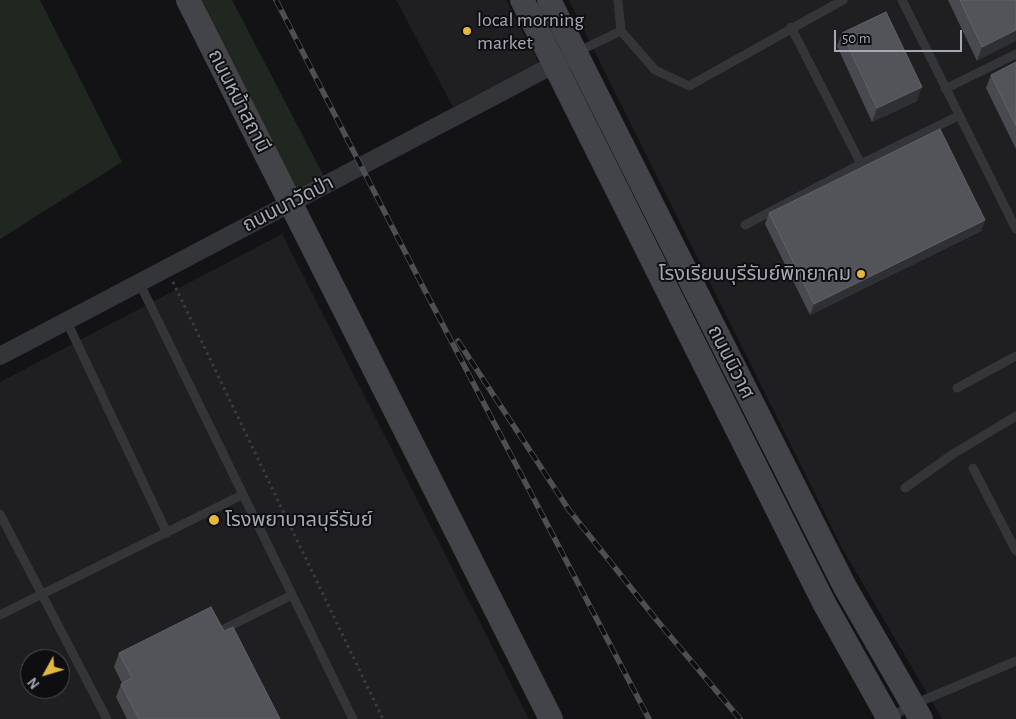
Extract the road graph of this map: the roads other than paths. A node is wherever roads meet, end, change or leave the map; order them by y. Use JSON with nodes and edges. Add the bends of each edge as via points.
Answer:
{"nodes":[{"id":1,"x":188,"y":0,"type":"edge"},
{"id":2,"x":522,"y":0,"type":"edge"},
{"id":3,"x":550,"y":0,"type":"edge"},
{"id":4,"x":618,"y":0,"type":"edge"},
{"id":5,"x":843,"y":0,"type":"edge"},
{"id":6,"x":902,"y":0,"type":"edge"},
{"id":7,"x":791,"y":27,"type":"junction"},
{"id":8,"x":621,"y":31,"type":"junction"},
{"id":9,"x":576,"y":53,"type":"junction"},
{"id":10,"x":1016,"y":54,"type":"edge"},
{"id":11,"x":555,"y":65,"type":"junction"},
{"id":12,"x":945,"y":89,"type":"junction"},
{"id":13,"x":958,"y":116,"type":"junction"},
{"id":14,"x":861,"y":164,"type":"junction"},
{"id":15,"x":290,"y":203,"type":"junction"},
{"id":16,"x":745,"y":225,"type":"dead end"},
{"id":17,"x":1016,"y":229,"type":"edge"},
{"id":18,"x":139,"y":282,"type":"junction"},
{"id":19,"x":66,"y":322,"type":"junction"},
{"id":20,"x":0,"y":356,"type":"edge"},
{"id":21,"x":1016,"y":356,"type":"edge"},
{"id":22,"x":957,"y":388,"type":"dead end"},
{"id":23,"x":1016,"y":416,"type":"edge"},
{"id":24,"x":972,"y":468,"type":"dead end"},
{"id":25,"x":905,"y":488,"type":"dead end"},
{"id":26,"x":242,"y":495,"type":"junction"},
{"id":27,"x":0,"y":514,"type":"edge"},
{"id":28,"x":167,"y":533,"type":"junction"},
{"id":29,"x":1016,"y":551,"type":"edge"},
{"id":30,"x":42,"y":594,"type":"junction"},
{"id":31,"x":292,"y":595,"type":"junction"},
{"id":32,"x":0,"y":615,"type":"edge"},
{"id":33,"x":213,"y":634,"type":"edge"},
{"id":34,"x":1016,"y":661,"type":"edge"},
{"id":35,"x":916,"y":712,"type":"edge"},
{"id":36,"x":107,"y":719,"type":"edge"},
{"id":37,"x":353,"y":719,"type":"edge"},
{"id":38,"x":551,"y":719,"type":"edge"},
{"id":39,"x":889,"y":719,"type":"edge"}],
"edges":[{"from":1,"to":15,"type":"street","name":"ถนนหน้าสถานี"},
{"from":2,"to":11,"type":"street","name":"ถนนนิวาศ"},
{"from":3,"to":9,"type":"street","name":"ถนนนิวาศ"},
{"from":4,"to":8,"type":"lane"},
{"from":5,"to":7,"type":"lane"},
{"from":6,"to":12,"type":"lane"},
{"from":7,"to":8,"type":"lane","via":[[689,86],[655,70]]},
{"from":7,"to":14,"type":"lane"},
{"from":8,"to":9,"type":"lane"},
{"from":9,"to":11,"type":"street","name":"ถนนนาวัดป่า"},
{"from":9,"to":35,"type":"street","name":"ถนนนิวาศ","via":[[845,587]]},
{"from":10,"to":12,"type":"lane"},
{"from":11,"to":15,"type":"street","name":"ถนนนาวัดป่า"},
{"from":11,"to":39,"type":"street","name":"ถนนนิวาศ","via":[[824,603]]},
{"from":12,"to":13,"type":"lane"},
{"from":13,"to":14,"type":"lane"},
{"from":13,"to":17,"type":"lane"},
{"from":14,"to":16,"type":"lane"},
{"from":15,"to":18,"type":"street","name":"ถนนนาวัดป่า"},
{"from":15,"to":38,"type":"street","name":"ถนนหน้าสถานี"},
{"from":18,"to":19,"type":"street","name":"ถนนนาวัดป่า"},
{"from":18,"to":26,"type":"lane"},
{"from":19,"to":20,"type":"street","name":"ถนนนาวัดป่า"},
{"from":19,"to":28,"type":"lane"},
{"from":21,"to":22,"type":"lane"},
{"from":23,"to":25,"type":"lane"},
{"from":24,"to":29,"type":"lane"},
{"from":26,"to":28,"type":"lane"},
{"from":26,"to":31,"type":"lane"},
{"from":27,"to":30,"type":"lane"},
{"from":28,"to":30,"type":"lane"},
{"from":30,"to":32,"type":"lane"},
{"from":30,"to":36,"type":"lane"},
{"from":31,"to":33,"type":"lane"},
{"from":31,"to":37,"type":"lane"},
{"from":34,"to":35,"type":"lane"},
{"from":35,"to":39,"type":"lane"}]}
